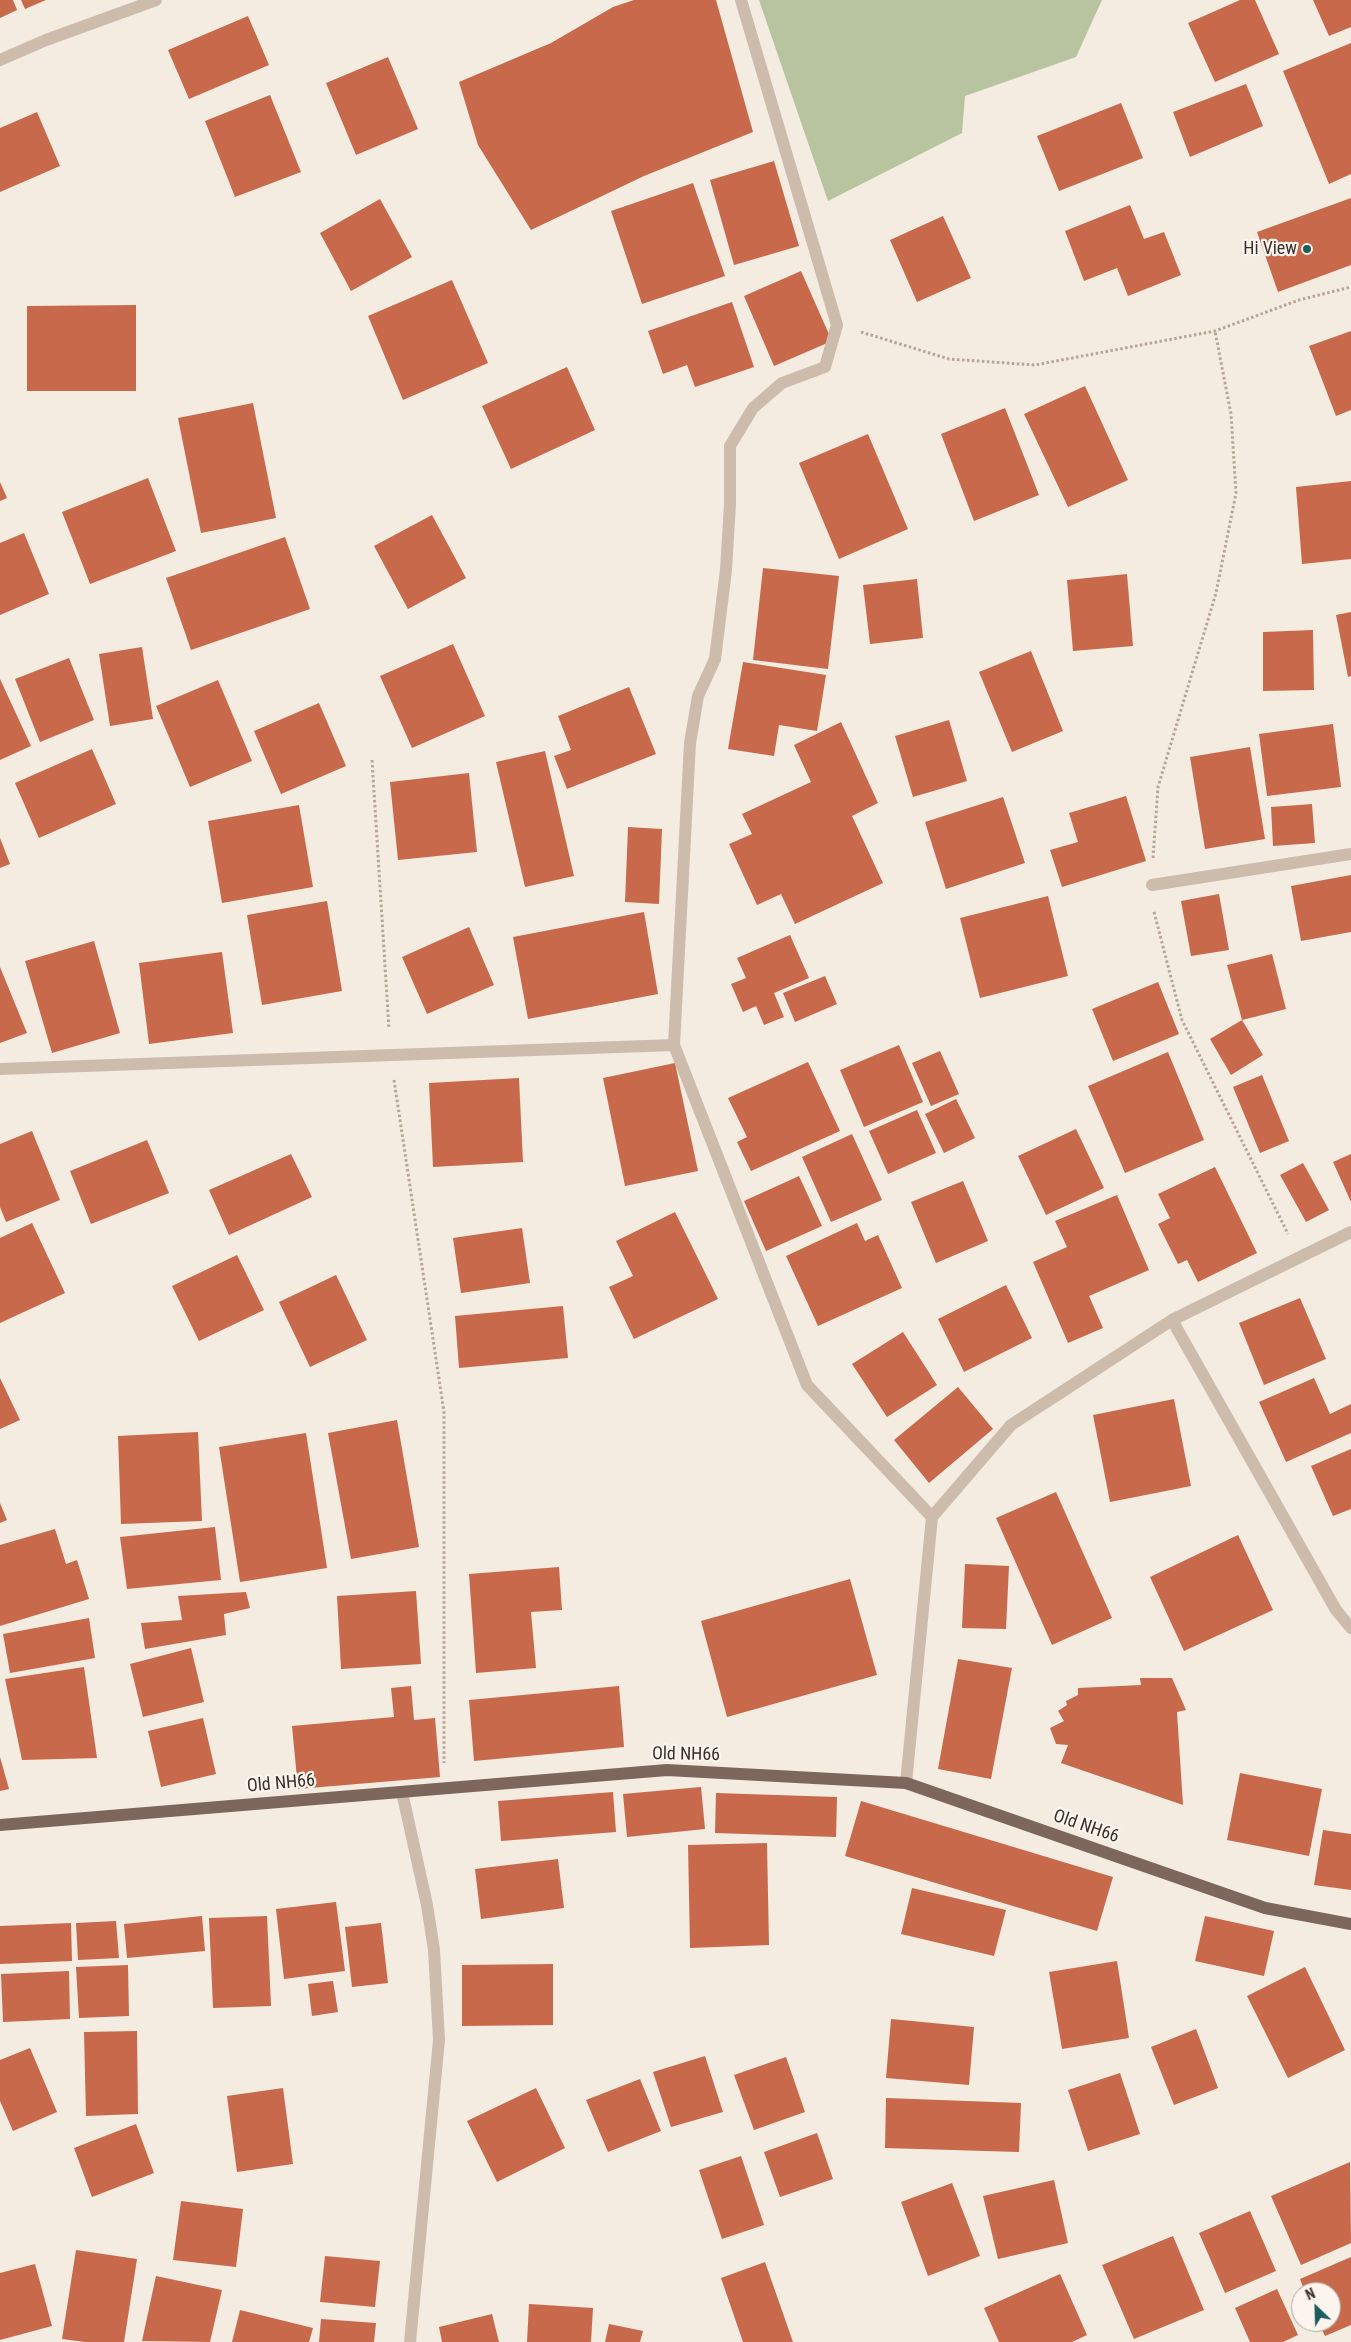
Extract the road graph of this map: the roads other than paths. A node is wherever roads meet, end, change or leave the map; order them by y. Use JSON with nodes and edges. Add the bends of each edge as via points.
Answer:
{"nodes":[{"id":1,"x":156,"y":0,"type":"edge"},
{"id":2,"x":741,"y":0,"type":"edge"},
{"id":3,"x":130,"y":5,"type":"edge"},
{"id":4,"x":0,"y":60,"type":"edge"},
{"id":5,"x":1351,"y":854,"type":"edge"},
{"id":6,"x":1152,"y":885,"type":"road end"},
{"id":7,"x":674,"y":1045,"type":"junction"},
{"id":8,"x":0,"y":1069,"type":"edge"},
{"id":9,"x":1351,"y":1232,"type":"edge"},
{"id":10,"x":1172,"y":1320,"type":"junction"},
{"id":11,"x":932,"y":1517,"type":"junction"},
{"id":12,"x":1351,"y":1628,"type":"edge"},
{"id":13,"x":906,"y":1783,"type":"junction"},
{"id":14,"x":402,"y":1792,"type":"junction"},
{"id":15,"x":0,"y":1826,"type":"edge"},
{"id":16,"x":1351,"y":1924,"type":"edge"},
{"id":17,"x":410,"y":2342,"type":"edge"}],
"edges":[{"from":1,"to":3,"type":"street"},
{"from":2,"to":7,"type":"street","via":[[837,325],[825,366],[782,383],[753,408],[730,446],[726,570],[715,659],[698,696],[690,743]]},
{"from":3,"to":4,"type":"street"},
{"from":5,"to":6,"type":"street"},
{"from":7,"to":8,"type":"street"},
{"from":7,"to":11,"type":"street","via":[[807,1385]]},
{"from":9,"to":10,"type":"street"},
{"from":10,"to":11,"type":"street","via":[[1011,1425]]},
{"from":10,"to":12,"type":"street","via":[[1336,1610]]},
{"from":11,"to":13,"type":"street"},
{"from":13,"to":14,"type":"main road","name":"Old NH66","via":[[667,1770]]},
{"from":13,"to":16,"type":"main road","name":"Old NH66","via":[[1265,1908]]},
{"from":14,"to":15,"type":"main road","name":"Old NH66"},
{"from":14,"to":17,"type":"street","via":[[431,1932],[438,1992],[439,2040]]}]}
